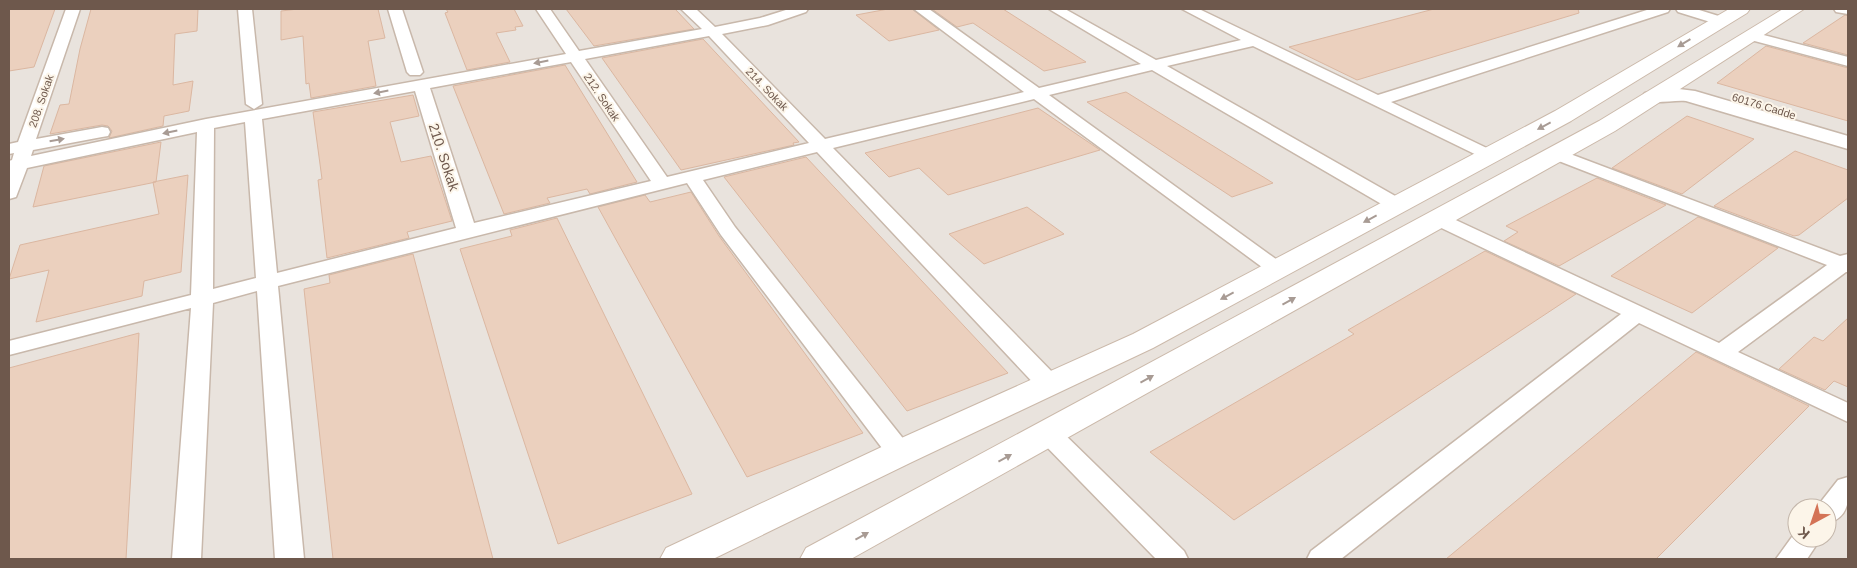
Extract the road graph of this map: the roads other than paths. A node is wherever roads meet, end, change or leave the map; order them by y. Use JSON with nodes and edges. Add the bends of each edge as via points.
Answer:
{"nodes":[{"id":1,"x":73,"y":9,"type":"edge"},
{"id":2,"x":245,"y":9,"type":"edge"},
{"id":3,"x":395,"y":9,"type":"edge"},
{"id":4,"x":543,"y":9,"type":"edge"},
{"id":5,"x":688,"y":9,"type":"edge"},
{"id":6,"x":921,"y":9,"type":"edge"},
{"id":7,"x":1056,"y":9,"type":"edge"},
{"id":8,"x":1189,"y":9,"type":"edge"},
{"id":9,"x":1663,"y":9,"type":"edge"},
{"id":10,"x":1683,"y":9,"type":"edge"},
{"id":11,"x":1795,"y":9,"type":"edge"},
{"id":12,"x":1842,"y":9,"type":"edge"},
{"id":13,"x":797,"y":10,"type":"edge"},
{"id":14,"x":1848,"y":10,"type":"edge"},
{"id":15,"x":1731,"y":15,"type":"edge"},
{"id":16,"x":706,"y":27,"type":"junction"},
{"id":17,"x":1752,"y":36,"type":"junction"},
{"id":18,"x":1254,"y":40,"type":"junction"},
{"id":19,"x":571,"y":50,"type":"junction"},
{"id":20,"x":1848,"y":62,"type":"edge"},
{"id":21,"x":1152,"y":64,"type":"junction"},
{"id":22,"x":418,"y":78,"type":"junction"},
{"id":23,"x":1680,"y":81,"type":"junction"},
{"id":24,"x":1036,"y":93,"type":"junction"},
{"id":25,"x":1652,"y":97,"type":"junction"},
{"id":26,"x":1376,"y":101,"type":"junction"},
{"id":27,"x":254,"y":110,"type":"junction"},
{"id":28,"x":206,"y":124,"type":"junction"},
{"id":29,"x":1848,"y":132,"type":"edge"},
{"id":30,"x":1848,"y":143,"type":"edge"},
{"id":31,"x":821,"y":146,"type":"junction"},
{"id":32,"x":17,"y":147,"type":"edge"},
{"id":33,"x":1557,"y":154,"type":"junction"},
{"id":34,"x":1488,"y":156,"type":"junction"},
{"id":35,"x":14,"y":164,"type":"edge"},
{"id":36,"x":692,"y":177,"type":"junction"},
{"id":37,"x":662,"y":184,"type":"junction"},
{"id":38,"x":9,"y":194,"type":"edge"},
{"id":39,"x":1397,"y":205,"type":"junction"},
{"id":40,"x":1438,"y":219,"type":"junction"},
{"id":41,"x":468,"y":231,"type":"junction"},
{"id":42,"x":1847,"y":263,"type":"edge"},
{"id":43,"x":1277,"y":270,"type":"junction"},
{"id":44,"x":266,"y":282,"type":"junction"},
{"id":45,"x":202,"y":300,"type":"junction"},
{"id":46,"x":1637,"y":313,"type":"junction"},
{"id":47,"x":9,"y":348,"type":"edge"},
{"id":48,"x":1721,"y":353,"type":"junction"},
{"id":49,"x":1049,"y":384,"type":"junction"},
{"id":50,"x":1848,"y":413,"type":"edge"},
{"id":51,"x":1048,"y":434,"type":"junction"},
{"id":52,"x":900,"y":452,"type":"junction"},
{"id":53,"x":1848,"y":487,"type":"edge"},
{"id":54,"x":1837,"y":501,"type":"edge"},
{"id":55,"x":1799,"y":548,"type":"edge"},
{"id":56,"x":188,"y":559,"type":"edge"},
{"id":57,"x":290,"y":559,"type":"edge"},
{"id":58,"x":680,"y":559,"type":"edge"},
{"id":59,"x":819,"y":559,"type":"edge"},
{"id":60,"x":1174,"y":559,"type":"edge"},
{"id":61,"x":1321,"y":559,"type":"edge"},
{"id":62,"x":1790,"y":559,"type":"edge"}],
"edges":[{"from":1,"to":32,"type":"street","name":"208. Sokak"},
{"from":2,"to":27,"type":"street"},
{"from":3,"to":22,"type":"street","name":"210. Sokak"},
{"from":4,"to":19,"type":"street","name":"212. Sokak"},
{"from":5,"to":16,"type":"street","name":"214. Sokak"},
{"from":6,"to":24,"type":"street"},
{"from":7,"to":21,"type":"street"},
{"from":8,"to":18,"type":"street"},
{"from":9,"to":26,"type":"street"},
{"from":10,"to":15,"type":"street"},
{"from":11,"to":17,"type":"main road"},
{"from":12,"to":14,"type":"street"},
{"from":13,"to":16,"type":"street","via":[[762,22]]},
{"from":15,"to":34,"type":"main road","one_way":true,"via":[[1564,116]]},
{"from":16,"to":19,"type":"street"},
{"from":16,"to":31,"type":"street","name":"214. Sokak"},
{"from":17,"to":20,"type":"street"},
{"from":17,"to":23,"type":"main road"},
{"from":18,"to":21,"type":"street"},
{"from":18,"to":26,"type":"street"},
{"from":19,"to":22,"type":"street"},
{"from":19,"to":37,"type":"street","name":"212. Sokak"},
{"from":21,"to":24,"type":"street"},
{"from":21,"to":39,"type":"street"},
{"from":22,"to":27,"type":"street"},
{"from":22,"to":41,"type":"street","name":"210. Sokak"},
{"from":23,"to":25,"type":"main road"},
{"from":23,"to":29,"type":"street","name":"60176 Cadde"},
{"from":24,"to":31,"type":"street"},
{"from":24,"to":43,"type":"street"},
{"from":25,"to":30,"type":"street","via":[[1688,95]]},
{"from":25,"to":33,"type":"main road"},
{"from":26,"to":34,"type":"street"},
{"from":27,"to":28,"type":"street"},
{"from":32,"to":27,"type":"street","one_way":true},
{"from":27,"to":44,"type":"street"},
{"from":28,"to":35,"type":"street","one_way":true},
{"from":28,"to":45,"type":"street"},
{"from":31,"to":36,"type":"street"},
{"from":31,"to":49,"type":"street","name":"214. Sokak"},
{"from":32,"to":35,"type":"street","name":"208. Sokak"},
{"from":33,"to":40,"type":"main road"},
{"from":33,"to":42,"type":"street"},
{"from":34,"to":39,"type":"main road"},
{"from":35,"to":38,"type":"street","name":"208. Sokak"},
{"from":36,"to":37,"type":"street"},
{"from":36,"to":52,"type":"street","via":[[728,230]]},
{"from":37,"to":41,"type":"street"},
{"from":39,"to":43,"type":"main road","one_way":true},
{"from":40,"to":46,"type":"street"},
{"from":51,"to":40,"type":"main road","one_way":true},
{"from":41,"to":44,"type":"street"},
{"from":42,"to":48,"type":"street"},
{"from":43,"to":49,"type":"main road","one_way":true,"via":[[1143,341]]},
{"from":44,"to":45,"type":"street"},
{"from":44,"to":57,"type":"street"},
{"from":45,"to":47,"type":"street"},
{"from":45,"to":56,"type":"street"},
{"from":46,"to":48,"type":"street"},
{"from":46,"to":61,"type":"street"},
{"from":48,"to":50,"type":"street"},
{"from":49,"to":52,"type":"main road"},
{"from":59,"to":51,"type":"main road","one_way":true},
{"from":51,"to":60,"type":"street"},
{"from":52,"to":58,"type":"main road"},
{"from":53,"to":54,"type":"street"},
{"from":55,"to":62,"type":"street"}]}
